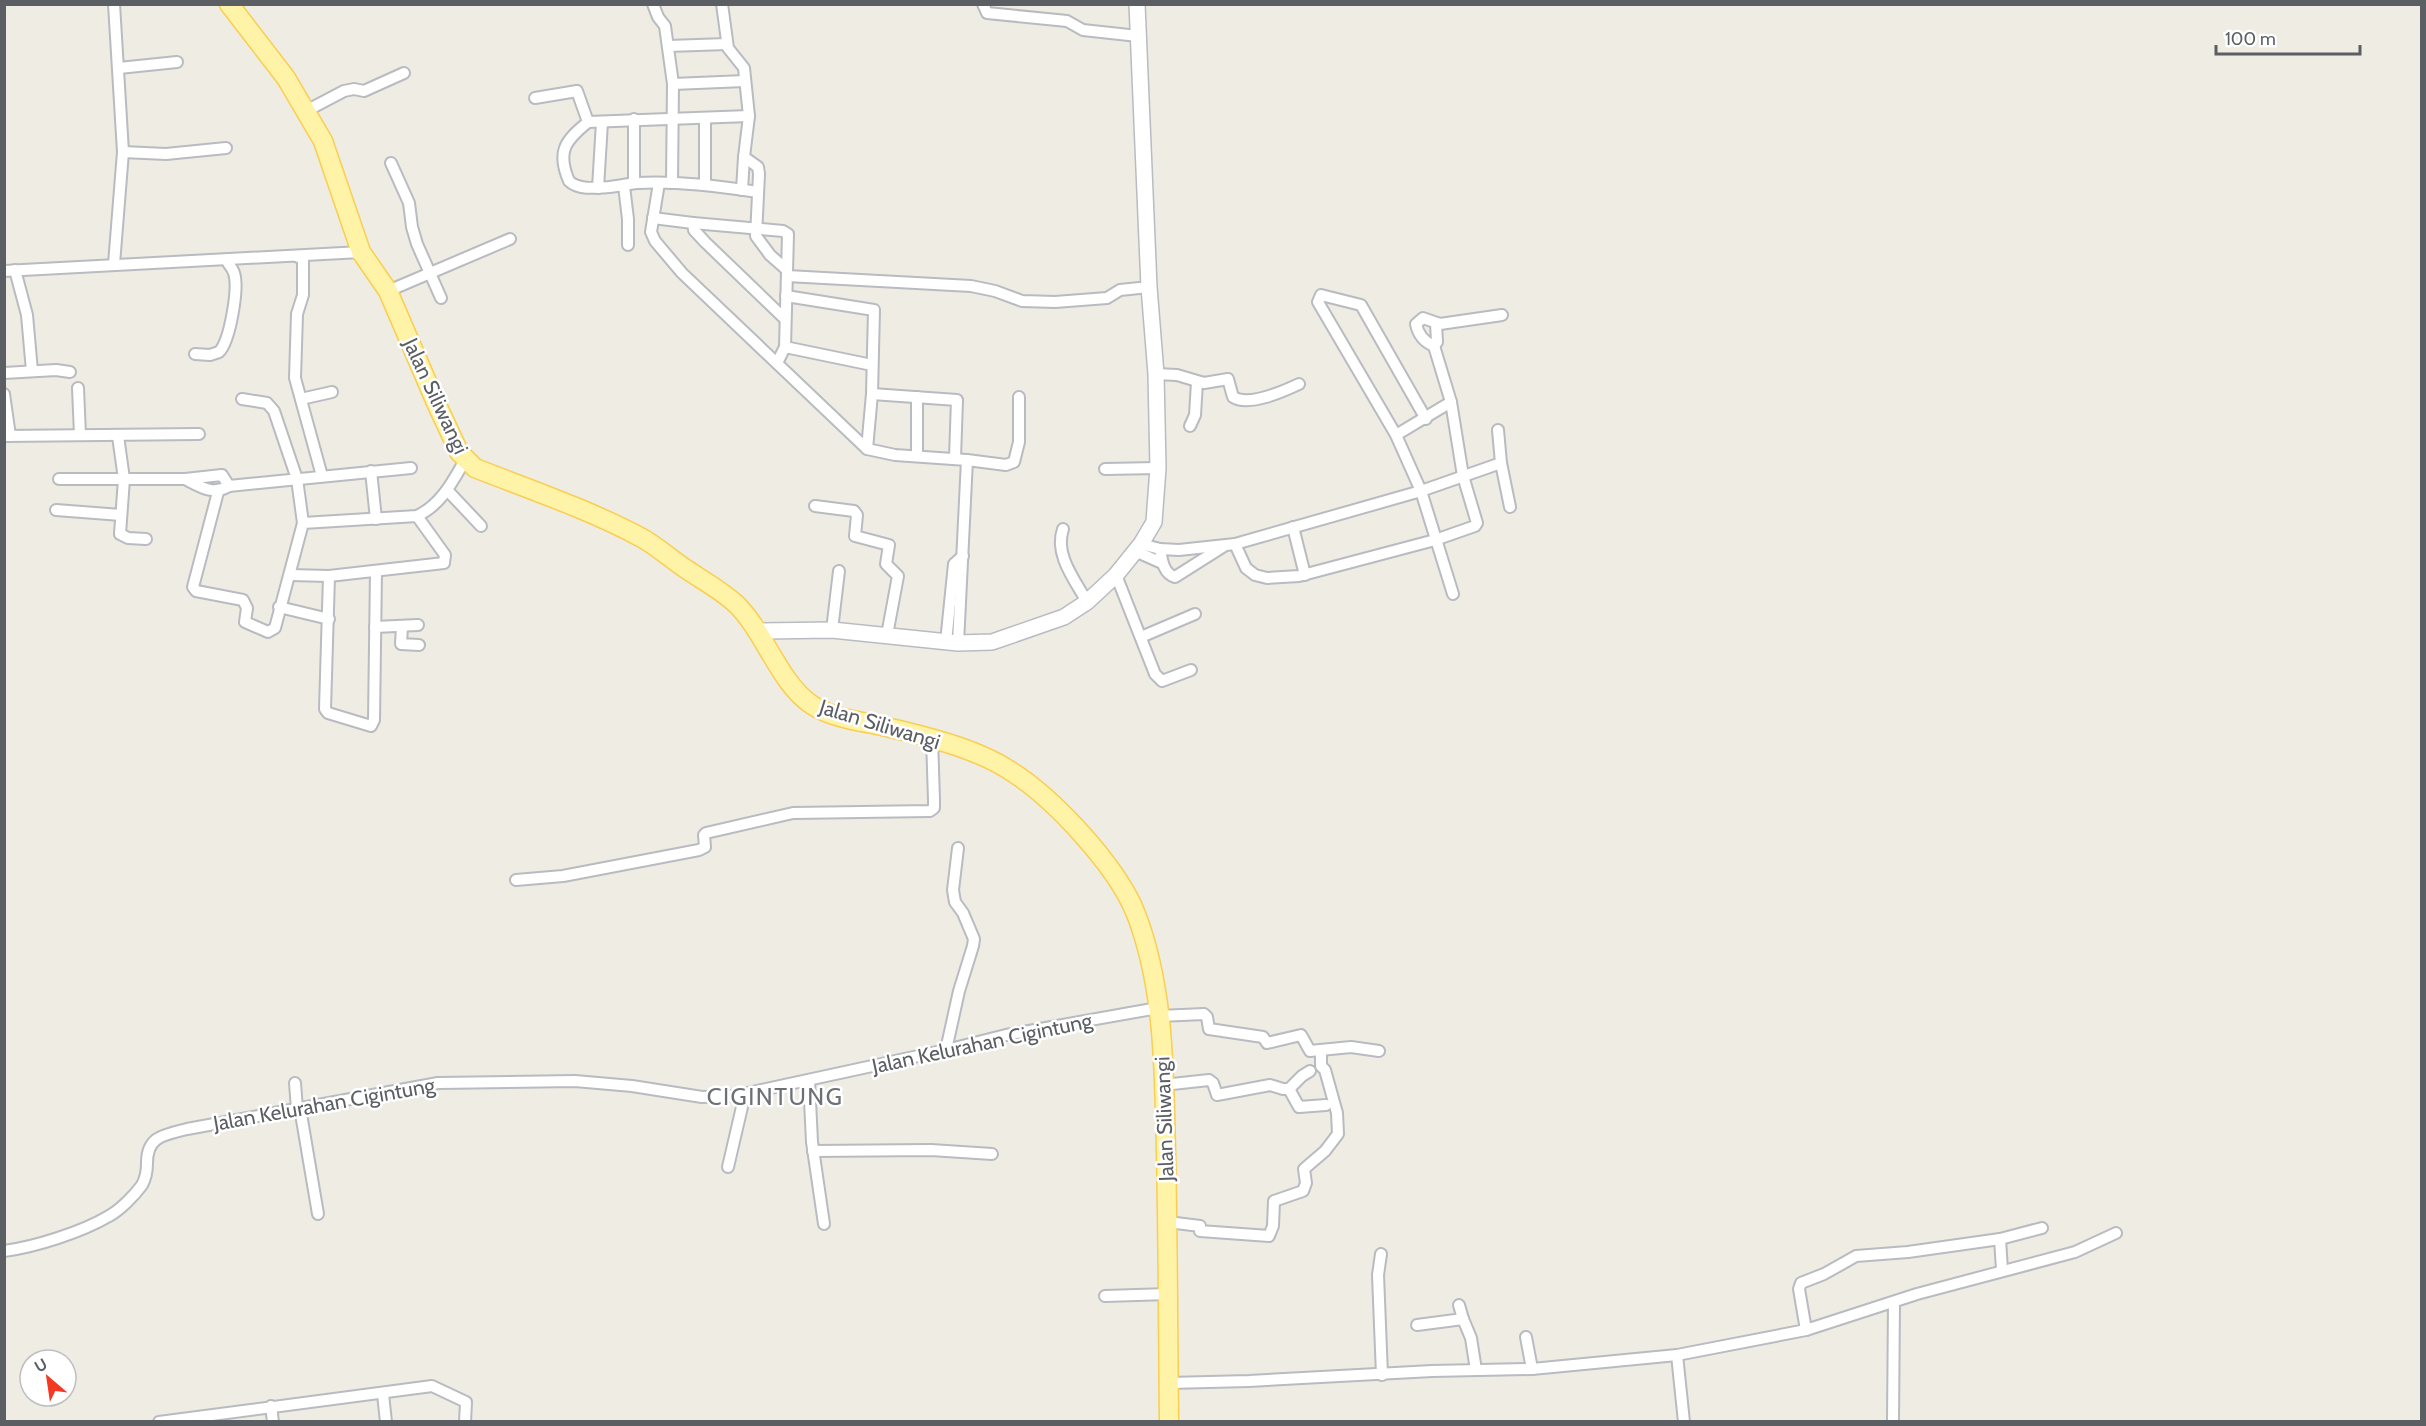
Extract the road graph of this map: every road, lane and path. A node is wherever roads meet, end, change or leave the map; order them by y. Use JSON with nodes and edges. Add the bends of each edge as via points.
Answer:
{"nodes":[{"id":1,"x":114,"y":4,"type":"edge"},
{"id":2,"x":229,"y":4,"type":"edge"},
{"id":3,"x":653,"y":4,"type":"edge"},
{"id":4,"x":722,"y":4,"type":"edge"},
{"id":5,"x":983,"y":4,"type":"edge"},
{"id":6,"x":1137,"y":4,"type":"edge"},
{"id":7,"x":1138,"y":36,"type":"junction"},
{"id":8,"x":727,"y":44,"type":"junction"},
{"id":9,"x":668,"y":46,"type":"junction"},
{"id":10,"x":177,"y":62,"type":"dead end"},
{"id":11,"x":119,"y":68,"type":"junction"},
{"id":12,"x":404,"y":73,"type":"dead end"},
{"id":13,"x":745,"y":81,"type":"junction"},
{"id":14,"x":673,"y":84,"type":"junction"},
{"id":15,"x":535,"y":98,"type":"dead end"},
{"id":16,"x":306,"y":111,"type":"junction"},
{"id":17,"x":748,"y":116,"type":"junction"},
{"id":18,"x":705,"y":117,"type":"junction"},
{"id":19,"x":634,"y":119,"type":"junction"},
{"id":20,"x":673,"y":119,"type":"junction"},
{"id":21,"x":588,"y":122,"type":"junction"},
{"id":22,"x":603,"y":122,"type":"junction"},
{"id":23,"x":226,"y":148,"type":"dead end"},
{"id":24,"x":123,"y":152,"type":"junction"},
{"id":25,"x":744,"y":157,"type":"junction"},
{"id":26,"x":391,"y":163,"type":"dead end"},
{"id":27,"x":659,"y":183,"type":"junction"},
{"id":28,"x":672,"y":183,"type":"junction"},
{"id":29,"x":705,"y":184,"type":"junction"},
{"id":30,"x":629,"y":185,"type":"junction"},
{"id":31,"x":598,"y":188,"type":"junction"},
{"id":32,"x":742,"y":190,"type":"junction"},
{"id":33,"x":758,"y":192,"type":"junction"},
{"id":34,"x":653,"y":218,"type":"junction"},
{"id":35,"x":693,"y":223,"type":"junction"},
{"id":36,"x":756,"y":229,"type":"junction"},
{"id":37,"x":510,"y":239,"type":"dead end"},
{"id":38,"x":628,"y":245,"type":"dead end"},
{"id":39,"x":362,"y":252,"type":"junction"},
{"id":40,"x":296,"y":255,"type":"junction"},
{"id":41,"x":227,"y":261,"type":"junction"},
{"id":42,"x":114,"y":264,"type":"junction"},
{"id":43,"x":10,"y":271,"type":"edge"},
{"id":44,"x":430,"y":272,"type":"junction"},
{"id":45,"x":787,"y":273,"type":"junction"},
{"id":46,"x":1149,"y":287,"type":"junction"},
{"id":47,"x":388,"y":291,"type":"junction"},
{"id":48,"x":786,"y":296,"type":"junction"},
{"id":49,"x":441,"y":298,"type":"dead end"},
{"id":50,"x":1502,"y":315,"type":"dead end"},
{"id":51,"x":785,"y":319,"type":"junction"},
{"id":52,"x":1436,"y":323,"type":"junction"},
{"id":53,"x":1434,"y":346,"type":"junction"},
{"id":54,"x":785,"y":347,"type":"junction"},
{"id":55,"x":195,"y":354,"type":"dead end"},
{"id":56,"x":777,"y":363,"type":"junction"},
{"id":57,"x":872,"y":365,"type":"junction"},
{"id":58,"x":32,"y":371,"type":"junction"},
{"id":59,"x":70,"y":372,"type":"dead end"},
{"id":60,"x":4,"y":373,"type":"edge"},
{"id":61,"x":1156,"y":374,"type":"junction"},
{"id":62,"x":1197,"y":382,"type":"junction"},
{"id":63,"x":1299,"y":384,"type":"dead end"},
{"id":64,"x":78,"y":388,"type":"dead end"},
{"id":65,"x":332,"y":392,"type":"dead end"},
{"id":66,"x":4,"y":394,"type":"edge"},
{"id":67,"x":872,"y":394,"type":"junction"},
{"id":68,"x":917,"y":396,"type":"junction"},
{"id":69,"x":1019,"y":397,"type":"dead end"},
{"id":70,"x":242,"y":399,"type":"dead end"},
{"id":71,"x":301,"y":399,"type":"junction"},
{"id":72,"x":1451,"y":402,"type":"junction"},
{"id":73,"x":1425,"y":419,"type":"junction"},
{"id":74,"x":1190,"y":426,"type":"dead end"},
{"id":75,"x":1498,"y":430,"type":"dead end"},
{"id":76,"x":199,"y":434,"type":"dead end"},
{"id":77,"x":80,"y":435,"type":"junction"},
{"id":78,"x":1396,"y":435,"type":"junction"},
{"id":79,"x":7,"y":436,"type":"edge"},
{"id":80,"x":118,"y":436,"type":"junction"},
{"id":81,"x":867,"y":449,"type":"junction"},
{"id":82,"x":916,"y":456,"type":"junction"},
{"id":83,"x":955,"y":458,"type":"junction"},
{"id":84,"x":465,"y":460,"type":"junction"},
{"id":85,"x":967,"y":460,"type":"junction"},
{"id":86,"x":1501,"y":463,"type":"junction"},
{"id":87,"x":411,"y":468,"type":"dead end"},
{"id":88,"x":1158,"y":468,"type":"junction"},
{"id":89,"x":1106,"y":469,"type":"dead end"},
{"id":90,"x":371,"y":471,"type":"junction"},
{"id":91,"x":1463,"y":476,"type":"junction"},
{"id":92,"x":322,"y":477,"type":"junction"},
{"id":93,"x":124,"y":478,"type":"junction"},
{"id":94,"x":59,"y":479,"type":"dead end"},
{"id":95,"x":184,"y":479,"type":"junction"},
{"id":96,"x":297,"y":479,"type":"junction"},
{"id":97,"x":229,"y":486,"type":"junction"},
{"id":98,"x":448,"y":491,"type":"junction"},
{"id":99,"x":1421,"y":491,"type":"junction"},
{"id":100,"x":218,"y":492,"type":"junction"},
{"id":101,"x":815,"y":506,"type":"dead end"},
{"id":102,"x":1510,"y":507,"type":"dead end"},
{"id":103,"x":56,"y":510,"type":"dead end"},
{"id":104,"x":121,"y":515,"type":"junction"},
{"id":105,"x":417,"y":516,"type":"junction"},
{"id":106,"x":376,"y":519,"type":"junction"},
{"id":107,"x":303,"y":523,"type":"junction"},
{"id":108,"x":481,"y":526,"type":"dead end"},
{"id":109,"x":1293,"y":527,"type":"junction"},
{"id":110,"x":1063,"y":529,"type":"dead end"},
{"id":111,"x":146,"y":539,"type":"dead end"},
{"id":112,"x":1435,"y":540,"type":"junction"},
{"id":113,"x":1230,"y":544,"type":"junction"},
{"id":114,"x":1138,"y":548,"type":"junction"},
{"id":115,"x":1160,"y":549,"type":"junction"},
{"id":116,"x":1162,"y":563,"type":"junction"},
{"id":117,"x":376,"y":571,"type":"junction"},
{"id":118,"x":839,"y":571,"type":"dead end"},
{"id":119,"x":290,"y":574,"type":"junction"},
{"id":120,"x":1116,"y":575,"type":"junction"},
{"id":121,"x":1305,"y":575,"type":"junction"},
{"id":122,"x":329,"y":576,"type":"junction"},
{"id":123,"x":1453,"y":594,"type":"dead end"},
{"id":124,"x":1087,"y":602,"type":"junction"},
{"id":125,"x":279,"y":607,"type":"junction"},
{"id":126,"x":1195,"y":614,"type":"dead end"},
{"id":127,"x":329,"y":620,"type":"junction"},
{"id":128,"x":418,"y":625,"type":"dead end"},
{"id":129,"x":402,"y":626,"type":"junction"},
{"id":130,"x":375,"y":627,"type":"junction"},
{"id":131,"x":832,"y":630,"type":"junction"},
{"id":132,"x":758,"y":631,"type":"junction"},
{"id":133,"x":887,"y":635,"type":"junction"},
{"id":134,"x":1141,"y":638,"type":"junction"},
{"id":135,"x":952,"y":642,"type":"junction"},
{"id":136,"x":419,"y":645,"type":"dead end"},
{"id":137,"x":1191,"y":670,"type":"dead end"},
{"id":138,"x":932,"y":738,"type":"junction"},
{"id":139,"x":958,"y":848,"type":"dead end"},
{"id":140,"x":516,"y":880,"type":"dead end"},
{"id":141,"x":1159,"y":1012,"type":"junction"},
{"id":142,"x":946,"y":1050,"type":"junction"},
{"id":143,"x":1321,"y":1051,"type":"junction"},
{"id":144,"x":1379,"y":1051,"type":"dead end"},
{"id":145,"x":1310,"y":1071,"type":"dead end"},
{"id":146,"x":809,"y":1080,"type":"junction"},
{"id":147,"x":295,"y":1083,"type":"dead end"},
{"id":148,"x":1163,"y":1085,"type":"junction"},
{"id":149,"x":1289,"y":1089,"type":"junction"},
{"id":150,"x":745,"y":1094,"type":"junction"},
{"id":151,"x":1326,"y":1105,"type":"dead end"},
{"id":152,"x":299,"y":1108,"type":"junction"},
{"id":153,"x":813,"y":1151,"type":"junction"},
{"id":154,"x":992,"y":1154,"type":"dead end"},
{"id":155,"x":728,"y":1167,"type":"dead end"},
{"id":156,"x":318,"y":1214,"type":"dead end"},
{"id":157,"x":1168,"y":1222,"type":"junction"},
{"id":158,"x":824,"y":1224,"type":"dead end"},
{"id":159,"x":2042,"y":1228,"type":"dead end"},
{"id":160,"x":2116,"y":1233,"type":"dead end"},
{"id":161,"x":2000,"y":1239,"type":"junction"},
{"id":162,"x":4,"y":1251,"type":"edge"},
{"id":163,"x":1381,"y":1254,"type":"dead end"},
{"id":164,"x":2002,"y":1269,"type":"junction"},
{"id":165,"x":1168,"y":1294,"type":"junction"},
{"id":166,"x":1105,"y":1296,"type":"dead end"},
{"id":167,"x":1894,"y":1302,"type":"junction"},
{"id":168,"x":1460,"y":1305,"type":"dead end"},
{"id":169,"x":1463,"y":1319,"type":"junction"},
{"id":170,"x":1417,"y":1324,"type":"dead end"},
{"id":171,"x":1806,"y":1330,"type":"junction"},
{"id":172,"x":1526,"y":1337,"type":"dead end"},
{"id":173,"x":1677,"y":1355,"type":"junction"},
{"id":174,"x":1532,"y":1369,"type":"junction"},
{"id":175,"x":1476,"y":1370,"type":"junction"},
{"id":176,"x":1382,"y":1375,"type":"junction"},
{"id":177,"x":1169,"y":1383,"type":"junction"},
{"id":178,"x":382,"y":1394,"type":"junction"},
{"id":179,"x":271,"y":1406,"type":"junction"},
{"id":180,"x":159,"y":1422,"type":"edge"},
{"id":181,"x":273,"y":1422,"type":"edge"},
{"id":182,"x":386,"y":1422,"type":"edge"},
{"id":183,"x":465,"y":1422,"type":"edge"},
{"id":184,"x":1169,"y":1422,"type":"edge"},
{"id":185,"x":1684,"y":1422,"type":"edge"},
{"id":186,"x":1893,"y":1422,"type":"edge"}],
"edges":[{"from":1,"to":11,"type":"street"},
{"from":2,"to":16,"type":"main road","name":"Jalan Siliwangi","via":[[286,78]]},
{"from":3,"to":9,"type":"street","via":[[665,26]]},
{"from":4,"to":8,"type":"street"},
{"from":5,"to":7,"type":"street","via":[[989,14],[1067,21],[1083,30]]},
{"from":6,"to":7,"type":"street"},
{"from":7,"to":46,"type":"street"},
{"from":8,"to":9,"type":"street"},
{"from":8,"to":13,"type":"street","via":[[744,68]]},
{"from":9,"to":14,"type":"street"},
{"from":10,"to":11,"type":"street"},
{"from":11,"to":24,"type":"street"},
{"from":12,"to":16,"type":"street","via":[[364,91],[344,91]]},
{"from":13,"to":14,"type":"street"},
{"from":13,"to":17,"type":"street"},
{"from":14,"to":20,"type":"street"},
{"from":15,"to":21,"type":"street","via":[[577,91]]},
{"from":16,"to":39,"type":"main road","name":"Jalan Siliwangi","via":[[323,141]]},
{"from":17,"to":18,"type":"street"},
{"from":17,"to":25,"type":"street"},
{"from":18,"to":20,"type":"street"},
{"from":18,"to":29,"type":"street"},
{"from":19,"to":20,"type":"street"},
{"from":19,"to":22,"type":"street"},
{"from":19,"to":30,"type":"street"},
{"from":20,"to":28,"type":"street"},
{"from":21,"to":22,"type":"street"},
{"from":21,"to":31,"type":"street","via":[[565,144],[567,178],[572,184]]},
{"from":22,"to":31,"type":"street"},
{"from":23,"to":24,"type":"street","via":[[166,154]]},
{"from":24,"to":42,"type":"street"},
{"from":25,"to":32,"type":"street"},
{"from":25,"to":33,"type":"street","via":[[758,167]]},
{"from":26,"to":44,"type":"street","via":[[409,203],[412,227]]},
{"from":27,"to":28,"type":"street"},
{"from":27,"to":30,"type":"street"},
{"from":27,"to":34,"type":"street"},
{"from":28,"to":29,"type":"street"},
{"from":29,"to":32,"type":"street"},
{"from":30,"to":31,"type":"street"},
{"from":30,"to":38,"type":"street"},
{"from":32,"to":33,"type":"street"},
{"from":33,"to":36,"type":"street"},
{"from":34,"to":35,"type":"street"},
{"from":34,"to":56,"type":"street","via":[[651,232],[666,255]]},
{"from":35,"to":36,"type":"street"},
{"from":35,"to":51,"type":"street","via":[[705,242]]},
{"from":36,"to":45,"type":"street","via":[[762,245]]},
{"from":36,"to":45,"type":"street","via":[[788,234]]},
{"from":37,"to":44,"type":"street"},
{"from":39,"to":40,"type":"street"},
{"from":39,"to":47,"type":"main road","name":"Jalan Siliwangi"},
{"from":40,"to":41,"type":"street"},
{"from":40,"to":71,"type":"street","via":[[303,259],[295,378]]},
{"from":41,"to":42,"type":"street"},
{"from":41,"to":55,"type":"street","via":[[235,275],[228,340],[219,352]]},
{"from":42,"to":43,"type":"street"},
{"from":43,"to":58,"type":"street","via":[[27,315]]},
{"from":44,"to":47,"type":"street"},
{"from":44,"to":49,"type":"street"},
{"from":45,"to":46,"type":"street","via":[[971,286],[1022,301],[1087,301],[1107,298],[1126,288]]},
{"from":45,"to":48,"type":"street"},
{"from":46,"to":61,"type":"street"},
{"from":47,"to":84,"type":"main road","name":"Jalan Siliwangi"},
{"from":48,"to":51,"type":"street"},
{"from":48,"to":57,"type":"street","via":[[873,309]]},
{"from":50,"to":52,"type":"street"},
{"from":51,"to":54,"type":"street"},
{"from":52,"to":53,"type":"street"},
{"from":52,"to":53,"type":"street","via":[[1423,318],[1416,324],[1427,344]]},
{"from":53,"to":72,"type":"street"},
{"from":54,"to":56,"type":"street"},
{"from":54,"to":57,"type":"street"},
{"from":56,"to":81,"type":"street"},
{"from":57,"to":67,"type":"street"},
{"from":58,"to":59,"type":"street"},
{"from":58,"to":60,"type":"street"},
{"from":61,"to":62,"type":"street","via":[[1183,376]]},
{"from":61,"to":88,"type":"street"},
{"from":62,"to":63,"type":"street","via":[[1228,379],[1233,398],[1240,401],[1280,394]]},
{"from":62,"to":74,"type":"street","via":[[1195,415]]},
{"from":64,"to":77,"type":"street"},
{"from":65,"to":71,"type":"street"},
{"from":66,"to":79,"type":"street"},
{"from":67,"to":68,"type":"street"},
{"from":67,"to":81,"type":"street"},
{"from":68,"to":82,"type":"street"},
{"from":68,"to":83,"type":"street","via":[[957,400]]},
{"from":69,"to":85,"type":"street","via":[[1019,442],[1014,462],[1006,465]]},
{"from":70,"to":96,"type":"street","via":[[272,407]]},
{"from":71,"to":92,"type":"street"},
{"from":72,"to":73,"type":"street"},
{"from":72,"to":91,"type":"street"},
{"from":73,"to":78,"type":"street"},
{"from":73,"to":78,"type":"street","via":[[1361,305],[1321,295],[1318,302]]},
{"from":75,"to":86,"type":"street"},
{"from":76,"to":80,"type":"street"},
{"from":77,"to":79,"type":"street"},
{"from":77,"to":80,"type":"street"},
{"from":78,"to":99,"type":"street"},
{"from":80,"to":93,"type":"street"},
{"from":81,"to":82,"type":"street"},
{"from":82,"to":83,"type":"street"},
{"from":83,"to":85,"type":"street"},
{"from":84,"to":98,"type":"street"},
{"from":84,"to":132,"type":"main road","name":"Jalan Siliwangi","via":[[475,468],[567,504],[649,543],[731,600]]},
{"from":85,"to":135,"type":"street","via":[[963,556]]},
{"from":86,"to":91,"type":"street"},
{"from":86,"to":102,"type":"street"},
{"from":87,"to":90,"type":"street"},
{"from":88,"to":89,"type":"street"},
{"from":88,"to":114,"type":"street","via":[[1155,522]]},
{"from":90,"to":92,"type":"street"},
{"from":90,"to":106,"type":"street"},
{"from":91,"to":99,"type":"street"},
{"from":91,"to":112,"type":"street","via":[[1476,525]]},
{"from":92,"to":96,"type":"street"},
{"from":93,"to":94,"type":"street"},
{"from":93,"to":95,"type":"street"},
{"from":93,"to":104,"type":"street"},
{"from":95,"to":97,"type":"street","via":[[222,476]]},
{"from":95,"to":100,"type":"street"},
{"from":96,"to":97,"type":"street"},
{"from":96,"to":107,"type":"street"},
{"from":97,"to":100,"type":"street"},
{"from":98,"to":105,"type":"street"},
{"from":98,"to":108,"type":"street"},
{"from":99,"to":109,"type":"street"},
{"from":99,"to":112,"type":"street"},
{"from":100,"to":125,"type":"street","via":[[193,587],[196,591],[243,600],[247,608],[245,622],[268,632],[275,628]]},
{"from":101,"to":133,"type":"street","via":[[854,511],[855,536],[889,545],[886,564],[898,576]]},
{"from":103,"to":104,"type":"street"},
{"from":104,"to":111,"type":"street","via":[[124,537]]},
{"from":105,"to":106,"type":"street"},
{"from":105,"to":117,"type":"street","via":[[445,555],[444,563]]},
{"from":106,"to":107,"type":"street"},
{"from":107,"to":119,"type":"street"},
{"from":109,"to":113,"type":"street"},
{"from":109,"to":121,"type":"street"},
{"from":110,"to":124,"type":"street","via":[[1061,552]]},
{"from":112,"to":121,"type":"street"},
{"from":112,"to":123,"type":"street"},
{"from":113,"to":115,"type":"street"},
{"from":113,"to":116,"type":"street","via":[[1178,577],[1171,577]]},
{"from":113,"to":121,"type":"street","via":[[1255,575]]},
{"from":114,"to":115,"type":"street"},
{"from":114,"to":116,"type":"street"},
{"from":114,"to":120,"type":"street"},
{"from":115,"to":116,"type":"street"},
{"from":117,"to":122,"type":"street"},
{"from":117,"to":130,"type":"street"},
{"from":118,"to":131,"type":"street"},
{"from":119,"to":122,"type":"street"},
{"from":119,"to":125,"type":"street"},
{"from":120,"to":124,"type":"street"},
{"from":120,"to":134,"type":"street"},
{"from":122,"to":127,"type":"street"},
{"from":124,"to":135,"type":"street","via":[[1064,617],[992,642]]},
{"from":125,"to":127,"type":"street"},
{"from":126,"to":134,"type":"street"},
{"from":127,"to":130,"type":"street","via":[[325,709],[371,726]]},
{"from":128,"to":129,"type":"street"},
{"from":129,"to":130,"type":"street"},
{"from":129,"to":136,"type":"street","via":[[401,644]]},
{"from":131,"to":132,"type":"street"},
{"from":131,"to":133,"type":"street"},
{"from":132,"to":138,"type":"main road","name":"Jalan Siliwangi","via":[[799,693],[818,708]]},
{"from":133,"to":135,"type":"street"},
{"from":134,"to":137,"type":"street","via":[[1159,679]]},
{"from":138,"to":140,"type":"street","via":[[934,808],[930,811],[784,815],[706,833],[705,847],[699,850],[563,876]]},
{"from":138,"to":141,"type":"main road","name":"Jalan Siliwangi","via":[[1008,769],[1037,790],[1084,837],[1135,911]]},
{"from":139,"to":142,"type":"street","via":[[955,902],[974,939]]},
{"from":141,"to":142,"type":"street","name":"Jalan Kelurahan Cigintung","via":[[1006,1035]]},
{"from":141,"to":143,"type":"street","name":"Jalan Kelurahan Cigintung","via":[[1204,1014],[1209,1029],[1263,1037],[1267,1043],[1301,1035],[1310,1051]]},
{"from":141,"to":148,"type":"main road","name":"Jalan Siliwangi"},
{"from":142,"to":146,"type":"street","name":"Jalan Kelurahan Cigintung"},
{"from":143,"to":144,"type":"street","via":[[1351,1047]]},
{"from":143,"to":157,"type":"street","via":[[1321,1066],[1337,1113],[1338,1134],[1304,1169],[1303,1191],[1274,1201],[1269,1236],[1200,1231],[1200,1226]]},
{"from":145,"to":149,"type":"street"},
{"from":146,"to":150,"type":"street","name":"Jalan Kelurahan Cigintung"},
{"from":146,"to":153,"type":"street"},
{"from":147,"to":152,"type":"street"},
{"from":148,"to":149,"type":"street","via":[[1209,1080],[1217,1095],[1270,1085]]},
{"from":148,"to":157,"type":"main road","name":"Jalan Siliwangi"},
{"from":149,"to":151,"type":"street","via":[[1299,1107]]},
{"from":150,"to":152,"type":"street","name":"Jalan Kelurahan Cigintung","via":[[702,1097],[575,1081],[438,1083]]},
{"from":150,"to":155,"type":"street"},
{"from":152,"to":156,"type":"street"},
{"from":152,"to":162,"type":"street","name":"Jalan Kelurahan Cigintung","via":[[158,1138],[148,1148],[142,1184],[109,1216],[52,1239]]},
{"from":153,"to":154,"type":"street"},
{"from":153,"to":158,"type":"street"},
{"from":157,"to":165,"type":"main road","name":"Jalan Siliwangi"},
{"from":159,"to":161,"type":"street"},
{"from":160,"to":164,"type":"street","via":[[2075,1252]]},
{"from":161,"to":164,"type":"street"},
{"from":161,"to":171,"type":"street","via":[[1850,1258],[1801,1283]]},
{"from":163,"to":176,"type":"street","via":[[1378,1275]]},
{"from":164,"to":167,"type":"street"},
{"from":165,"to":166,"type":"street"},
{"from":165,"to":177,"type":"main road","name":"Jalan Siliwangi"},
{"from":167,"to":171,"type":"street"},
{"from":167,"to":186,"type":"street"},
{"from":168,"to":169,"type":"street"},
{"from":169,"to":170,"type":"street"},
{"from":169,"to":175,"type":"street","via":[[1471,1338]]},
{"from":171,"to":173,"type":"street"},
{"from":172,"to":174,"type":"street"},
{"from":173,"to":174,"type":"street"},
{"from":173,"to":185,"type":"street"},
{"from":174,"to":175,"type":"street"},
{"from":175,"to":176,"type":"street"},
{"from":176,"to":177,"type":"street"},
{"from":177,"to":184,"type":"main road","name":"Jalan Siliwangi"},
{"from":178,"to":179,"type":"street"},
{"from":178,"to":182,"type":"street"},
{"from":178,"to":183,"type":"street","via":[[432,1386],[466,1402]]},
{"from":179,"to":180,"type":"street"},
{"from":179,"to":181,"type":"street"}]}
